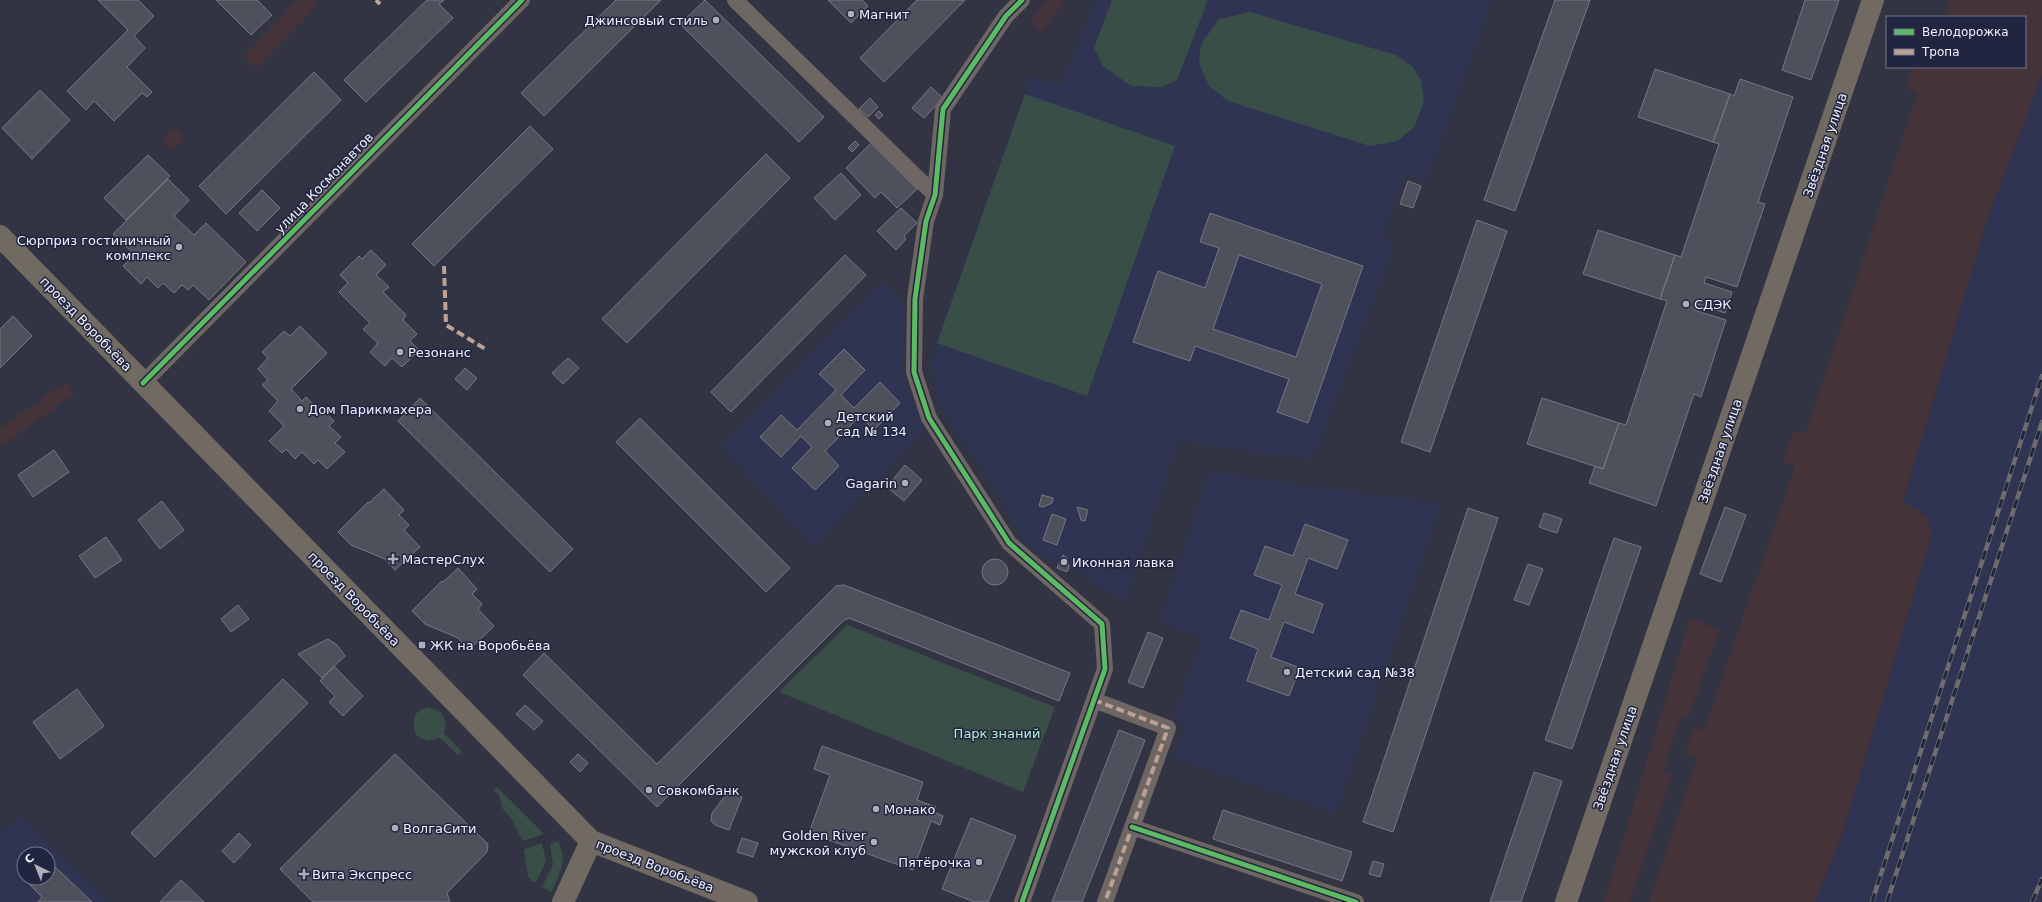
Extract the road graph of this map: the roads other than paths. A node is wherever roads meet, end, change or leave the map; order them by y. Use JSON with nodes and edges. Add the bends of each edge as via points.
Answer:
{"nodes":[{"id":1,"x":522,"y":0,"type":"edge"},
{"id":2,"x":735,"y":0,"type":"edge"},
{"id":3,"x":1022,"y":0,"type":"edge"},
{"id":4,"x":1874,"y":0,"type":"edge"},
{"id":5,"x":934,"y":195,"type":"junction"},
{"id":6,"x":0,"y":236,"type":"edge"},
{"id":7,"x":143,"y":383,"type":"junction"},
{"id":8,"x":1094,"y":700,"type":"junction"},
{"id":9,"x":1132,"y":827,"type":"junction"},
{"id":10,"x":590,"y":841,"type":"junction"},
{"id":11,"x":563,"y":902,"type":"edge"},
{"id":12,"x":747,"y":902,"type":"edge"},
{"id":13,"x":1022,"y":902,"type":"edge"},
{"id":14,"x":1105,"y":902,"type":"edge"},
{"id":15,"x":1356,"y":902,"type":"edge"},
{"id":16,"x":1566,"y":902,"type":"edge"}],
"edges":[{"from":1,"to":7,"type":"street","name":"улица Космонавтов"},
{"from":2,"to":5,"type":"street"},
{"from":3,"to":5,"type":"street","via":[[1006,16],[943,109]]},
{"from":4,"to":16,"type":"main road","name":"Звёздная улица"},
{"from":5,"to":8,"type":"street","via":[[926,221],[915,298],[914,372],[929,418],[1009,543],[1102,624],[1105,669]]},
{"from":6,"to":7,"type":"main road","name":"проезд Воробьёва"},
{"from":7,"to":10,"type":"main road","name":"проезд Воробьёва"},
{"from":8,"to":9,"type":"street","via":[[1168,728]]},
{"from":8,"to":13,"type":"street"},
{"from":9,"to":14,"type":"street"},
{"from":9,"to":15,"type":"street"},
{"from":10,"to":11,"type":"main road"},
{"from":10,"to":12,"type":"main road","name":"проезд Воробьёва"}]}
